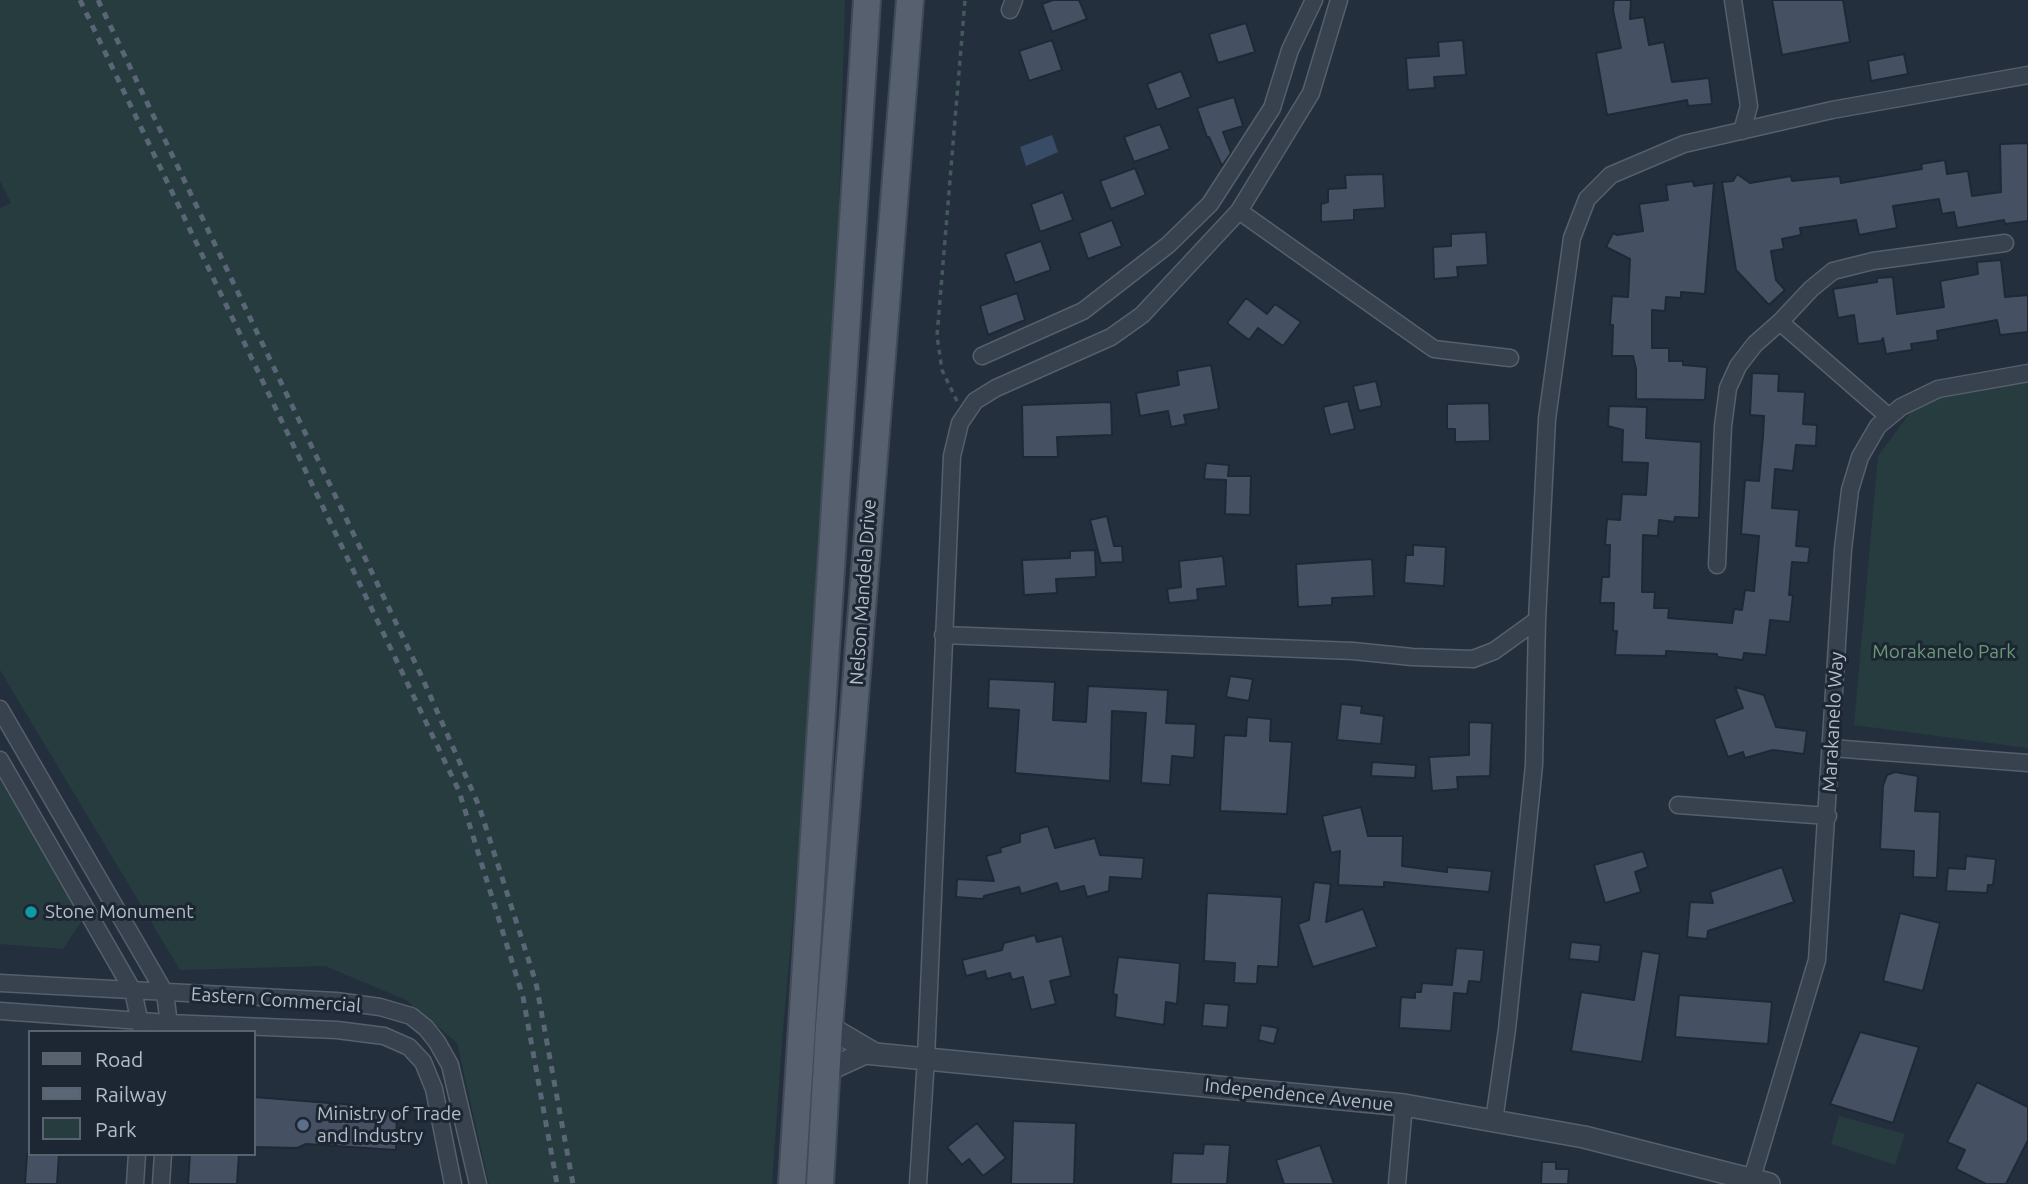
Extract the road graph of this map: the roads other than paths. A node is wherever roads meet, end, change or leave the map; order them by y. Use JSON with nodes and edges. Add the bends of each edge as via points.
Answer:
{"nodes":[{"id":1,"x":867,"y":0,"type":"edge"},
{"id":2,"x":910,"y":0,"type":"edge"},
{"id":3,"x":1314,"y":0,"type":"edge"},
{"id":4,"x":1339,"y":0,"type":"edge"},
{"id":5,"x":1733,"y":0,"type":"edge"},
{"id":6,"x":2028,"y":75,"type":"edge"},
{"id":7,"x":1742,"y":131,"type":"junction"},
{"id":8,"x":1239,"y":211,"type":"junction"},
{"id":9,"x":2005,"y":243,"type":"dead end"},
{"id":10,"x":1780,"y":322,"type":"junction"},
{"id":11,"x":982,"y":356,"type":"dead end"},
{"id":12,"x":1510,"y":358,"type":"dead end"},
{"id":13,"x":2028,"y":373,"type":"edge"},
{"id":14,"x":1889,"y":417,"type":"junction"},
{"id":15,"x":1717,"y":565,"type":"dead end"},
{"id":16,"x":1537,"y":620,"type":"junction"},
{"id":17,"x":943,"y":635,"type":"junction"},
{"id":18,"x":0,"y":709,"type":"edge"},
{"id":19,"x":1831,"y":748,"type":"junction"},
{"id":20,"x":0,"y":760,"type":"edge"},
{"id":21,"x":2028,"y":763,"type":"edge"},
{"id":22,"x":1678,"y":805,"type":"dead end"},
{"id":23,"x":1828,"y":816,"type":"junction"},
{"id":24,"x":0,"y":983,"type":"edge"},
{"id":25,"x":133,"y":991,"type":"junction"},
{"id":26,"x":165,"y":993,"type":"junction"},
{"id":27,"x":0,"y":1011,"type":"edge"},
{"id":28,"x":141,"y":1026,"type":"edge"},
{"id":29,"x":169,"y":1027,"type":"edge"},
{"id":30,"x":829,"y":1027,"type":"junction"},
{"id":31,"x":876,"y":1054,"type":"junction"},
{"id":32,"x":926,"y":1058,"type":"junction"},
{"id":33,"x":828,"y":1070,"type":"junction"},
{"id":34,"x":1404,"y":1105,"type":"junction"},
{"id":35,"x":1494,"y":1121,"type":"junction"},
{"id":36,"x":137,"y":1156,"type":"edge"},
{"id":37,"x":163,"y":1156,"type":"edge"},
{"id":38,"x":1761,"y":1181,"type":"edge"},
{"id":39,"x":135,"y":1184,"type":"edge"},
{"id":40,"x":161,"y":1184,"type":"edge"},
{"id":41,"x":453,"y":1184,"type":"edge"},
{"id":42,"x":478,"y":1184,"type":"edge"},
{"id":43,"x":792,"y":1184,"type":"edge"},
{"id":44,"x":820,"y":1184,"type":"edge"},
{"id":45,"x":918,"y":1184,"type":"edge"},
{"id":46,"x":1397,"y":1184,"type":"edge"}],
"edges":[{"from":1,"to":43,"type":"main road","name":"Nelson Mandela Drive"},
{"from":2,"to":30,"type":"main road","name":"Nelson Mandela Drive"},
{"from":3,"to":11,"type":"street","via":[[1290,50],[1272,108],[1210,204],[1168,245],[1083,311]]},
{"from":4,"to":8,"type":"street","via":[[1311,93]]},
{"from":5,"to":7,"type":"street","via":[[1749,106]]},
{"from":6,"to":7,"type":"street"},
{"from":7,"to":16,"type":"street","via":[[1684,144],[1611,175],[1587,199],[1572,238],[1547,419]]},
{"from":8,"to":12,"type":"street","via":[[1434,349]]},
{"from":8,"to":17,"type":"street","via":[[1142,315],[1111,337],[996,388],[975,401],[965,414],[952,456]]},
{"from":9,"to":10,"type":"street","via":[[1833,271]]},
{"from":10,"to":14,"type":"street"},
{"from":10,"to":15,"type":"street","via":[[1755,344],[1728,388]]},
{"from":13,"to":14,"type":"street","name":"Marakanelo Way","via":[[1938,389]]},
{"from":14,"to":19,"type":"street","name":"Marakanelo Way","via":[[1878,426],[1860,457],[1850,490]]},
{"from":16,"to":17,"type":"street","via":[[1494,651],[1473,659],[1353,650]]},
{"from":16,"to":35,"type":"street","via":[[1534,765]]},
{"from":17,"to":32,"type":"street"},
{"from":18,"to":26,"type":"street"},
{"from":19,"to":21,"type":"street"},
{"from":19,"to":23,"type":"street","name":"Marakanelo Way"},
{"from":20,"to":25,"type":"street"},
{"from":22,"to":23,"type":"street"},
{"from":23,"to":38,"type":"street","name":"Marakanelo Way","via":[[1817,960]]},
{"from":24,"to":25,"type":"street","name":"Eastern Commercial"},
{"from":25,"to":26,"type":"street","name":"Eastern Commercial"},
{"from":25,"to":28,"type":"street"},
{"from":26,"to":29,"type":"street"},
{"from":26,"to":42,"type":"street","name":"Eastern Commercial","via":[[336,1001],[411,1016],[426,1028],[450,1065]]},
{"from":27,"to":28,"type":"street","name":"Eastern Commercial"},
{"from":28,"to":29,"type":"street","name":"Eastern Commercial"},
{"from":29,"to":41,"type":"street","name":"Eastern Commercial","via":[[337,1030],[384,1035],[409,1046],[435,1088]]},
{"from":30,"to":31,"type":"street","name":"Independence Avenue"},
{"from":30,"to":33,"type":"main road","name":"Nelson Mandela Drive"},
{"from":31,"to":32,"type":"street","name":"Independence Avenue"},
{"from":31,"to":33,"type":"street","via":[[865,1053]]},
{"from":32,"to":34,"type":"street","name":"Independence Avenue"},
{"from":32,"to":45,"type":"street"},
{"from":33,"to":44,"type":"main road","name":"Nelson Mandela Drive"},
{"from":34,"to":35,"type":"street","name":"Independence Avenue"},
{"from":34,"to":46,"type":"street"},
{"from":35,"to":38,"type":"street","name":"Independence Avenue","via":[[1584,1137]]},
{"from":36,"to":39,"type":"street"},
{"from":37,"to":40,"type":"street"}]}
